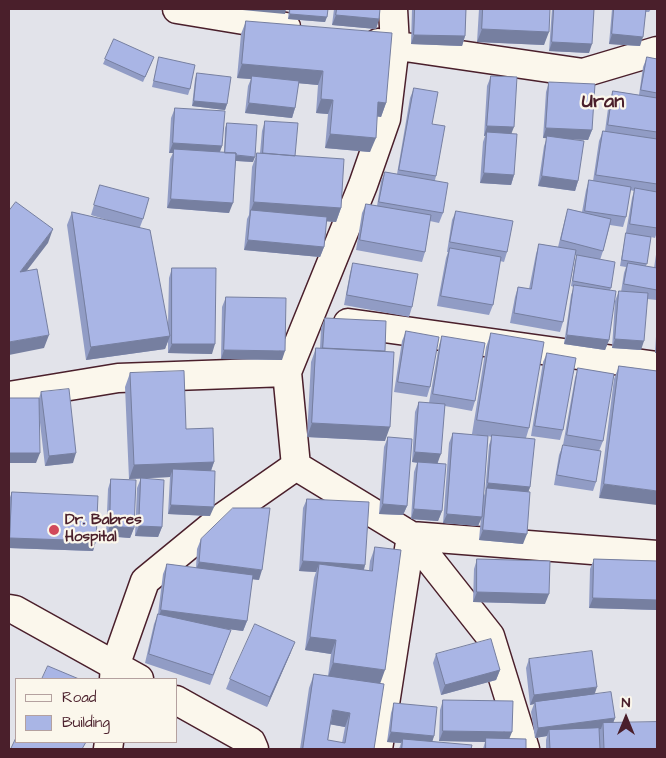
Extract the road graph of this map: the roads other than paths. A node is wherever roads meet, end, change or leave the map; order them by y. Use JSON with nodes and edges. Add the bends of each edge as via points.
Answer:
{"nodes":[{"id":1,"x":177,"y":9,"type":"edge"},
{"id":2,"x":393,"y":9,"type":"edge"},
{"id":3,"x":310,"y":31,"type":"edge"},
{"id":4,"x":357,"y":39,"type":"edge"},
{"id":5,"x":395,"y":45,"type":"junction"},
{"id":6,"x":657,"y":50,"type":"edge"},
{"id":7,"x":309,"y":318,"type":"junction"},
{"id":8,"x":657,"y":366,"type":"edge"},
{"id":9,"x":287,"y":372,"type":"junction"},
{"id":10,"x":9,"y":396,"type":"edge"},
{"id":11,"x":296,"y":466,"type":"junction"},
{"id":12,"x":411,"y":536,"type":"junction"},
{"id":13,"x":657,"y":555,"type":"edge"},
{"id":14,"x":9,"y":608,"type":"edge"},
{"id":15,"x":114,"y":673,"type":"edge"},
{"id":16,"x":135,"y":678,"type":"edge"},
{"id":17,"x":178,"y":701,"type":"edge"},
{"id":18,"x":254,"y":749,"type":"edge"},
{"id":19,"x":378,"y":749,"type":"edge"},
{"id":20,"x":526,"y":749,"type":"edge"}],
"edges":[{"from":1,"to":3,"type":"street"},
{"from":2,"to":5,"type":"street"},
{"from":4,"to":5,"type":"street"},
{"from":5,"to":6,"type":"street","via":[[583,73]]},
{"from":5,"to":7,"type":"street","via":[[386,119]]},
{"from":7,"to":8,"type":"street"},
{"from":7,"to":9,"type":"street"},
{"from":9,"to":10,"type":"street","via":[[118,378]]},
{"from":9,"to":11,"type":"street"},
{"from":11,"to":12,"type":"street"},
{"from":11,"to":15,"type":"street","via":[[224,517],[145,581]]},
{"from":12,"to":13,"type":"street"},
{"from":12,"to":19,"type":"street"},
{"from":12,"to":20,"type":"street","via":[[490,636]]},
{"from":14,"to":15,"type":"street"},
{"from":15,"to":16,"type":"street"},
{"from":17,"to":18,"type":"street","via":[[251,742]]}]}
